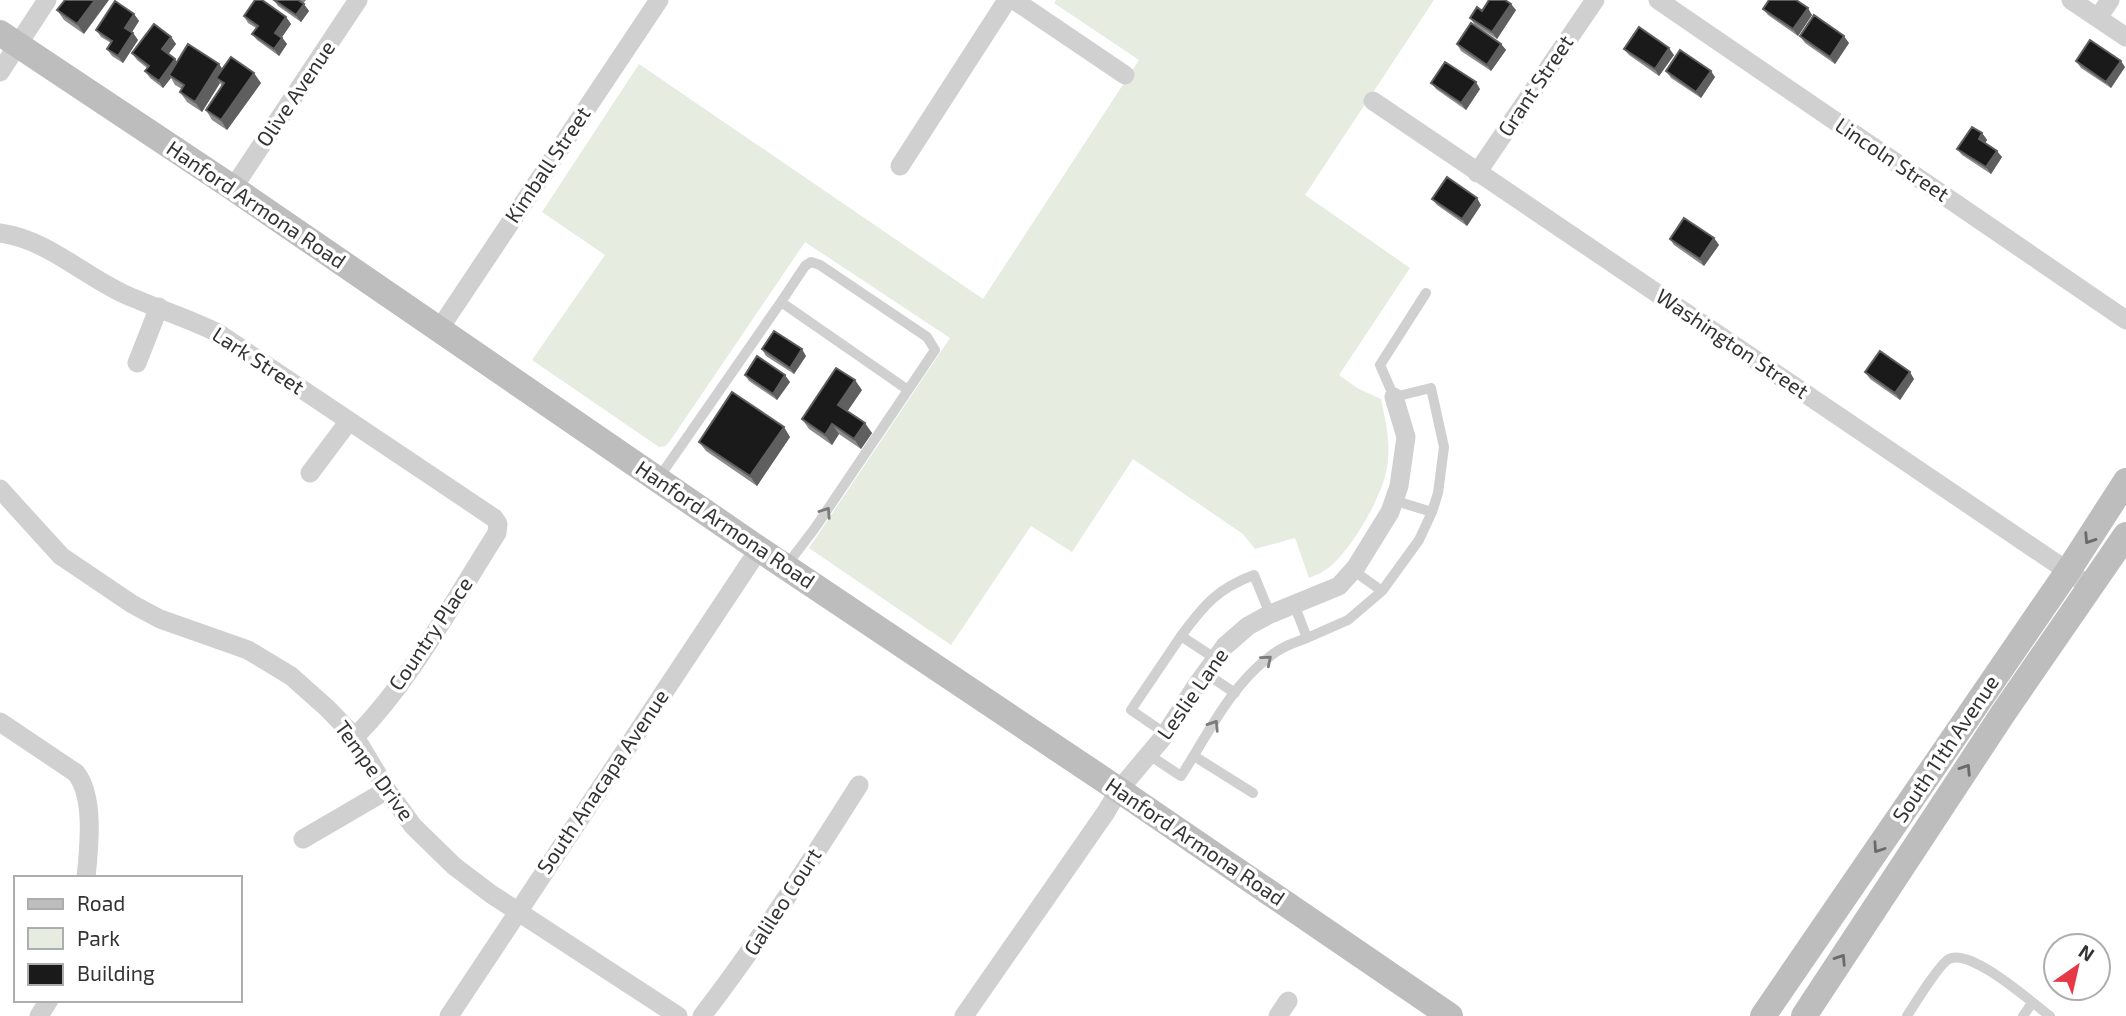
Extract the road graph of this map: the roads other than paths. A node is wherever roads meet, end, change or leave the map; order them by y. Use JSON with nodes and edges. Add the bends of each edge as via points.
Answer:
{"nodes":[{"id":1,"x":47,"y":0,"type":"edge"},
{"id":2,"x":358,"y":0,"type":"edge"},
{"id":3,"x":659,"y":0,"type":"edge"},
{"id":4,"x":1007,"y":0,"type":"edge"},
{"id":5,"x":1014,"y":0,"type":"edge"},
{"id":6,"x":1595,"y":0,"type":"edge"},
{"id":7,"x":1658,"y":0,"type":"edge"},
{"id":8,"x":2071,"y":0,"type":"edge"},
{"id":9,"x":2110,"y":0,"type":"edge"},
{"id":10,"x":2098,"y":18,"type":"junction"},
{"id":11,"x":2126,"y":37,"type":"edge"},
{"id":12,"x":9,"y":39,"type":"edge"},
{"id":13,"x":0,"y":72,"type":"edge"},
{"id":14,"x":1125,"y":75,"type":"dead end"},
{"id":15,"x":1373,"y":101,"type":"dead end"},
{"id":16,"x":900,"y":166,"type":"dead end"},
{"id":17,"x":1478,"y":173,"type":"junction"},
{"id":18,"x":233,"y":188,"type":"junction"},
{"id":19,"x":0,"y":233,"type":"edge"},
{"id":20,"x":1426,"y":293,"type":"dead end"},
{"id":21,"x":781,"y":302,"type":"junction"},
{"id":22,"x":159,"y":307,"type":"junction"},
{"id":23,"x":2126,"y":320,"type":"edge"},
{"id":24,"x":438,"y":331,"type":"junction"},
{"id":25,"x":137,"y":363,"type":"dead end"},
{"id":26,"x":908,"y":390,"type":"junction"},
{"id":27,"x":1394,"y":397,"type":"junction"},
{"id":28,"x":349,"y":421,"type":"junction"},
{"id":29,"x":310,"y":473,"type":"dead end"},
{"id":30,"x":657,"y":479,"type":"junction"},
{"id":31,"x":2126,"y":481,"type":"edge"},
{"id":32,"x":0,"y":489,"type":"edge"},
{"id":33,"x":1396,"y":501,"type":"junction"},
{"id":34,"x":1432,"y":512,"type":"junction"},
{"id":35,"x":498,"y":524,"type":"joint"},
{"id":36,"x":2126,"y":535,"type":"edge"},
{"id":37,"x":759,"y":549,"type":"junction"},
{"id":38,"x":786,"y":567,"type":"junction"},
{"id":39,"x":1354,"y":571,"type":"junction"},
{"id":40,"x":2068,"y":571,"type":"junction"},
{"id":41,"x":2091,"y":587,"type":"junction"},
{"id":42,"x":1382,"y":591,"type":"junction"},
{"id":43,"x":1294,"y":604,"type":"junction"},
{"id":44,"x":1270,"y":614,"type":"junction"},
{"id":45,"x":1181,"y":636,"type":"junction"},
{"id":46,"x":1307,"y":639,"type":"junction"},
{"id":47,"x":1211,"y":666,"type":"junction"},
{"id":48,"x":1235,"y":693,"type":"junction"},
{"id":49,"x":0,"y":722,"type":"edge"},
{"id":50,"x":1166,"y":734,"type":"junction"},
{"id":51,"x":355,"y":737,"type":"junction"},
{"id":52,"x":1149,"y":755,"type":"junction"},
{"id":53,"x":1194,"y":756,"type":"junction"},
{"id":54,"x":859,"y":785,"type":"dead end"},
{"id":55,"x":387,"y":790,"type":"junction"},
{"id":56,"x":1119,"y":790,"type":"junction"},
{"id":57,"x":1253,"y":793,"type":"dead end"},
{"id":58,"x":303,"y":839,"type":"dead end"},
{"id":59,"x":86,"y":876,"type":"edge"},
{"id":60,"x":518,"y":910,"type":"junction"},
{"id":61,"x":2032,"y":1003,"type":"junction"},
{"id":62,"x":1442,"y":1014,"type":"edge"},
{"id":63,"x":449,"y":1016,"type":"edge"},
{"id":64,"x":678,"y":1016,"type":"edge"},
{"id":65,"x":702,"y":1016,"type":"edge"},
{"id":66,"x":964,"y":1016,"type":"edge"},
{"id":67,"x":1763,"y":1016,"type":"edge"},
{"id":68,"x":1804,"y":1016,"type":"edge"},
{"id":69,"x":1907,"y":1016,"type":"edge"},
{"id":70,"x":2023,"y":1016,"type":"edge"},
{"id":71,"x":2050,"y":1016,"type":"edge"}],
"edges":[{"from":1,"to":12,"type":"street"},
{"from":2,"to":18,"type":"street","name":"Olive Avenue"},
{"from":3,"to":24,"type":"street","name":"Kimball Street"},
{"from":4,"to":16,"type":"street"},
{"from":5,"to":14,"type":"street"},
{"from":6,"to":17,"type":"street","name":"Grant Street"},
{"from":7,"to":23,"type":"street","name":"Lincoln Street"},
{"from":8,"to":10,"type":"street"},
{"from":9,"to":10,"type":"street"},
{"from":10,"to":11,"type":"street"},
{"from":12,"to":13,"type":"street"},
{"from":12,"to":18,"type":"main road","name":"Hanford Armona Road"},
{"from":15,"to":17,"type":"street","name":"Washington Street"},
{"from":17,"to":40,"type":"street","name":"Washington Street"},
{"from":18,"to":24,"type":"main road","name":"Hanford Armona Road"},
{"from":19,"to":22,"type":"street","name":"Lark Street","via":[[32,240],[123,294]]},
{"from":20,"to":27,"type":"lane","via":[[1380,365]]},
{"from":21,"to":26,"type":"lane"},
{"from":21,"to":26,"type":"lane","via":[[811,262],[927,337],[935,350]]},
{"from":21,"to":30,"type":"lane"},
{"from":22,"to":25,"type":"street"},
{"from":22,"to":28,"type":"street","name":"Lark Street","via":[[218,333]]},
{"from":24,"to":30,"type":"main road","name":"Hanford Armona Road"},
{"from":38,"to":26,"type":"lane","one_way":true},
{"from":27,"to":33,"type":"street","name":"Leslie Lane","via":[[1406,437]]},
{"from":27,"to":34,"type":"lane","via":[[1432,388],[1444,447]]},
{"from":28,"to":29,"type":"street"},
{"from":28,"to":35,"type":"street","name":"Lark Street"},
{"from":30,"to":37,"type":"main road","name":"Hanford Armona Road"},
{"from":31,"to":40,"type":"main road","name":"South 11th Avenue","one_way":true},
{"from":32,"to":51,"type":"street","name":"Tempe Drive","via":[[71,564],[160,619],[221,639],[274,665]]},
{"from":33,"to":34,"type":"lane"},
{"from":33,"to":39,"type":"street","name":"Leslie Lane"},
{"from":34,"to":42,"type":"lane","via":[[1419,540]]},
{"from":35,"to":51,"type":"street","name":"Country Place","via":[[497,533],[426,645]]},
{"from":36,"to":41,"type":"main road","name":"South 11th Avenue"},
{"from":37,"to":38,"type":"main road","name":"Hanford Armona Road"},
{"from":37,"to":60,"type":"street","name":"South Anacapa Avenue"},
{"from":38,"to":56,"type":"main road","name":"Hanford Armona Road"},
{"from":39,"to":42,"type":"lane"},
{"from":39,"to":43,"type":"street","name":"Leslie Lane","via":[[1339,586]]},
{"from":40,"to":41,"type":"street","name":"Washington Street"},
{"from":40,"to":67,"type":"main road","name":"South 11th Avenue","one_way":true},
{"from":68,"to":41,"type":"main road","name":"South 11th Avenue","one_way":true},
{"from":42,"to":46,"type":"lane","via":[[1348,620]]},
{"from":43,"to":44,"type":"street","name":"Leslie Lane"},
{"from":43,"to":46,"type":"lane"},
{"from":44,"to":45,"type":"lane","via":[[1254,575],[1230,583],[1204,604]]},
{"from":44,"to":47,"type":"street","name":"Leslie Lane","via":[[1248,626]]},
{"from":45,"to":47,"type":"lane"},
{"from":45,"to":50,"type":"lane","via":[[1131,709]]},
{"from":48,"to":46,"type":"lane","one_way":true,"via":[[1269,656]]},
{"from":47,"to":48,"type":"lane"},
{"from":47,"to":50,"type":"street","name":"Leslie Lane"},
{"from":53,"to":48,"type":"lane","one_way":true},
{"from":49,"to":59,"type":"street","via":[[82,780],[88,810]]},
{"from":50,"to":52,"type":"street","name":"Leslie Lane"},
{"from":51,"to":55,"type":"street","name":"Tempe Drive"},
{"from":52,"to":53,"type":"lane","via":[[1181,776]]},
{"from":52,"to":56,"type":"street","name":"Leslie Lane"},
{"from":53,"to":57,"type":"lane"},
{"from":54,"to":65,"type":"street","name":"Galileo Court","via":[[781,907]]},
{"from":55,"to":58,"type":"street"},
{"from":55,"to":60,"type":"street","name":"Tempe Drive","via":[[438,852]]},
{"from":56,"to":62,"type":"main road","name":"Hanford Armona Road"},
{"from":56,"to":66,"type":"street","name":"Leslie Lane"},
{"from":60,"to":63,"type":"street","name":"South Anacapa Avenue"},
{"from":60,"to":64,"type":"street","name":"Tempe Drive"},
{"from":61,"to":69,"type":"lane","via":[[1984,968],[1958,956],[1947,960]]},
{"from":61,"to":70,"type":"lane"},
{"from":61,"to":71,"type":"lane"}]}
